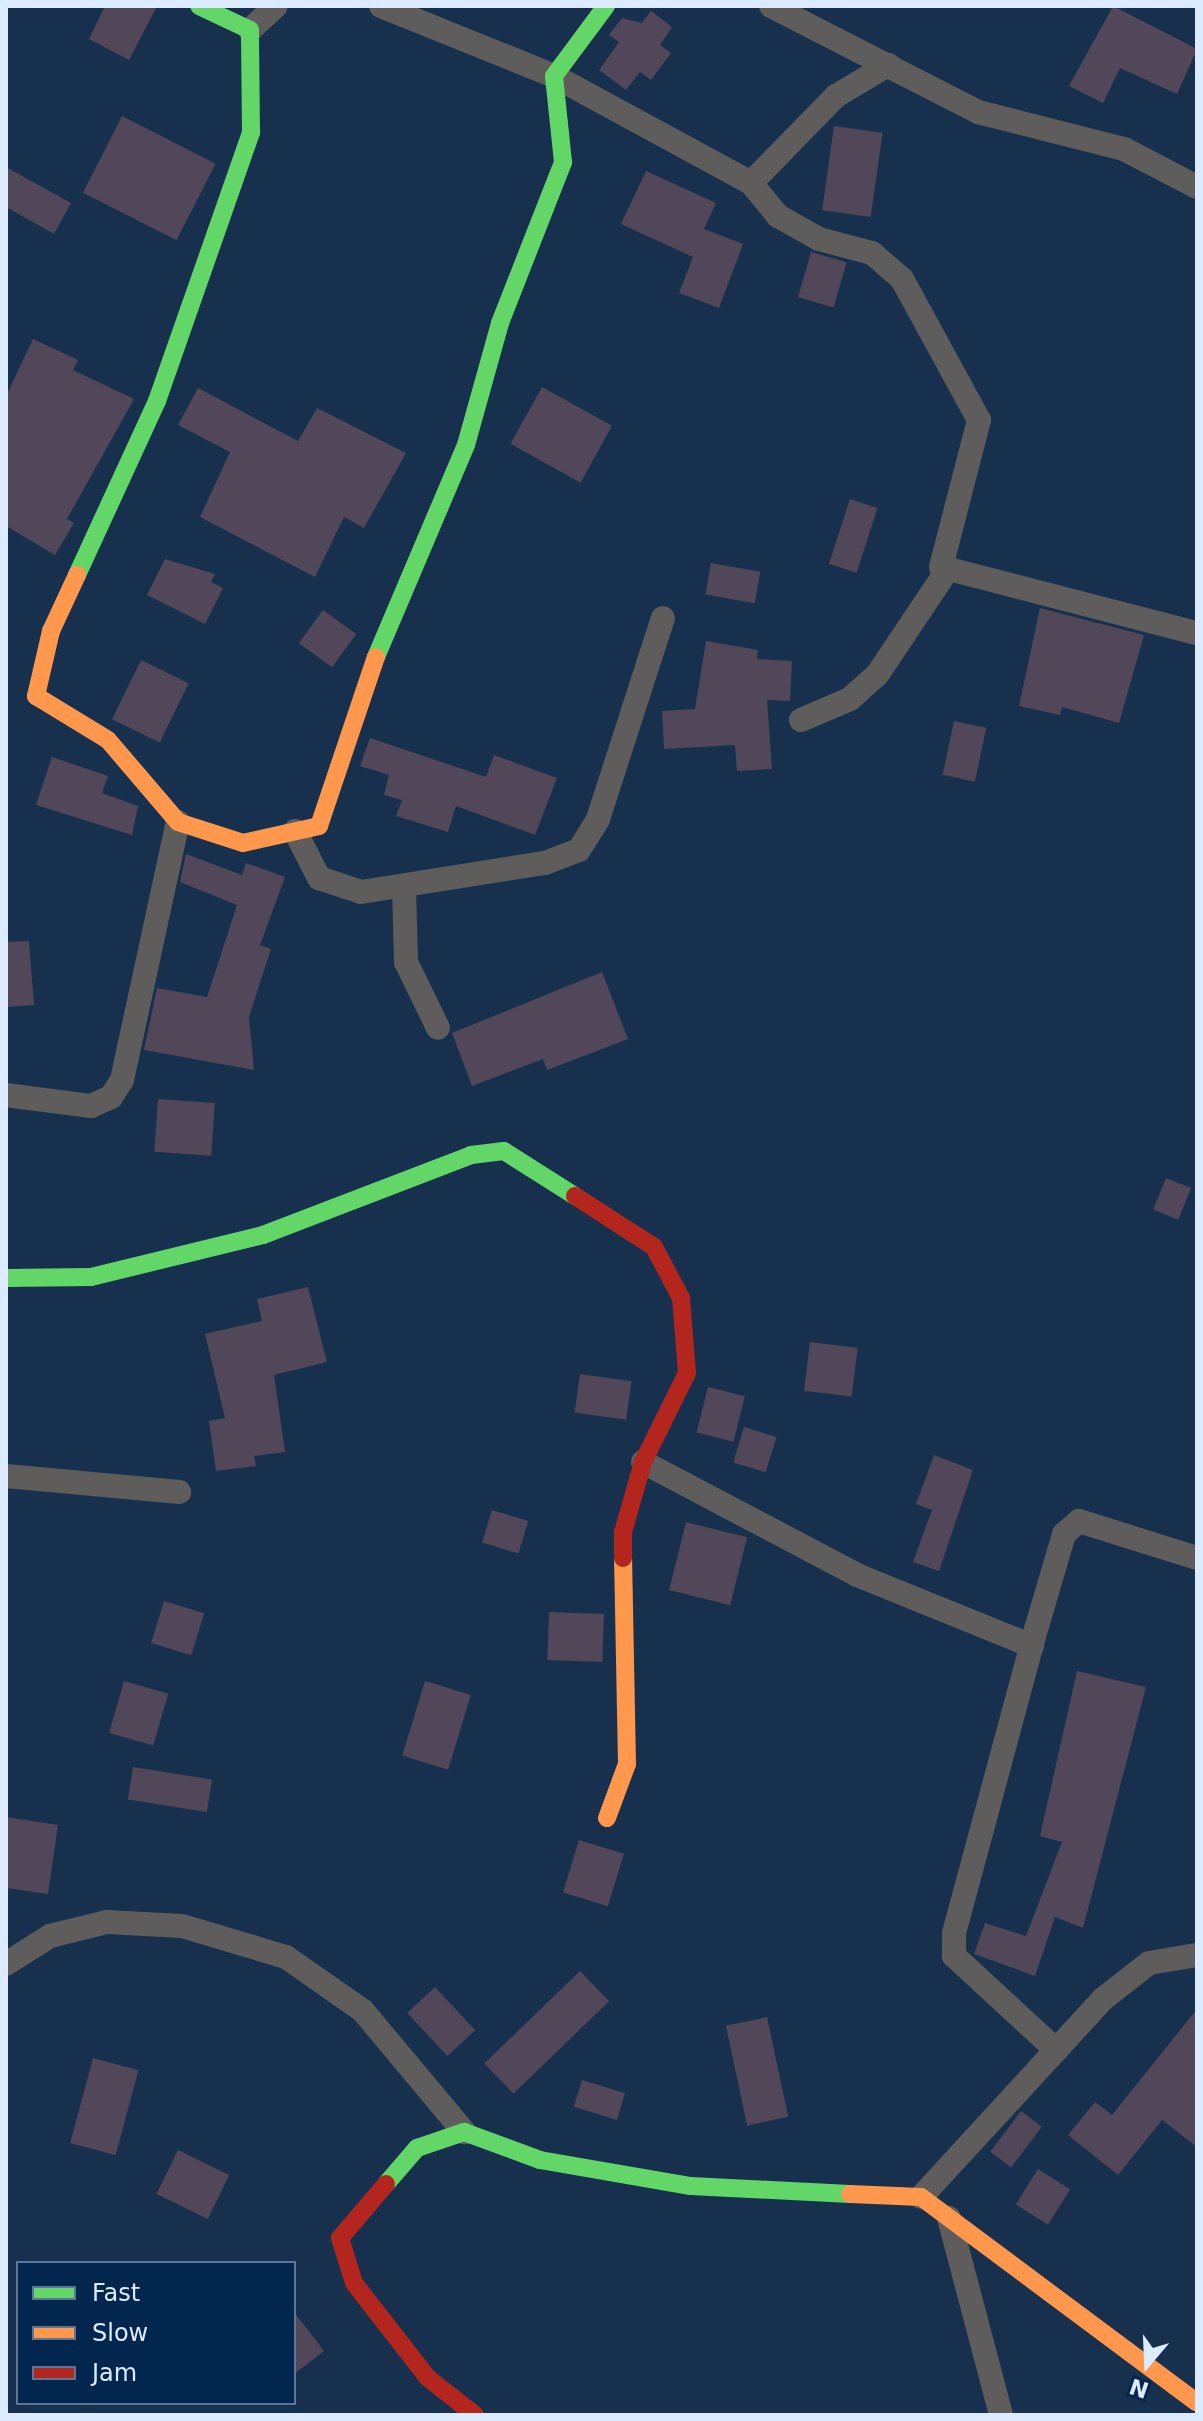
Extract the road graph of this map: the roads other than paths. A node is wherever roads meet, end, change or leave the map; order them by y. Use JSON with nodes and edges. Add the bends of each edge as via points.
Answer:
{"nodes":[{"id":1,"x":199,"y":6,"type":"edge"},
{"id":2,"x":276,"y":6,"type":"edge"},
{"id":3,"x":381,"y":6,"type":"edge"},
{"id":4,"x":606,"y":6,"type":"edge"},
{"id":5,"x":771,"y":6,"type":"edge"},
{"id":6,"x":250,"y":30,"type":"junction"},
{"id":7,"x":888,"y":65,"type":"junction"},
{"id":8,"x":554,"y":76,"type":"junction"},
{"id":9,"x":751,"y":183,"type":"junction"},
{"id":10,"x":1197,"y":187,"type":"edge"},
{"id":11,"x":948,"y":569,"type":"junction"},
{"id":12,"x":663,"y":618,"type":"dead end"},
{"id":13,"x":1197,"y":633,"type":"edge"},
{"id":14,"x":801,"y":720,"type":"dead end"},
{"id":15,"x":178,"y":822,"type":"junction"},
{"id":16,"x":295,"y":831,"type":"junction"},
{"id":17,"x":404,"y":886,"type":"junction"},
{"id":18,"x":438,"y":1028,"type":"dead end"},
{"id":19,"x":6,"y":1095,"type":"edge"},
{"id":20,"x":6,"y":1278,"type":"edge"},
{"id":21,"x":643,"y":1462,"type":"junction"},
{"id":22,"x":6,"y":1476,"type":"edge"},
{"id":23,"x":179,"y":1492,"type":"dead end"},
{"id":24,"x":1197,"y":1558,"type":"edge"},
{"id":25,"x":1032,"y":1646,"type":"junction"},
{"id":26,"x":607,"y":1818,"type":"dead end"},
{"id":27,"x":1197,"y":1955,"type":"edge"},
{"id":28,"x":6,"y":1964,"type":"edge"},
{"id":29,"x":1056,"y":2050,"type":"junction"},
{"id":30,"x":464,"y":2132,"type":"junction"},
{"id":31,"x":921,"y":2197,"type":"junction"},
{"id":32,"x":949,"y":2218,"type":"junction"},
{"id":33,"x":1197,"y":2403,"type":"edge"},
{"id":34,"x":475,"y":2415,"type":"edge"},
{"id":35,"x":1001,"y":2415,"type":"edge"}],
"edges":[{"from":1,"to":6,"type":"street"},
{"from":2,"to":6,"type":"street"},
{"from":3,"to":8,"type":"street"},
{"from":4,"to":8,"type":"street"},
{"from":5,"to":7,"type":"street"},
{"from":6,"to":15,"type":"street","via":[[251,132],[157,401],[51,631],[36,696],[108,740]]},
{"from":7,"to":9,"type":"street","via":[[836,96]]},
{"from":7,"to":10,"type":"street","via":[[978,112],[1124,149]]},
{"from":8,"to":9,"type":"street"},
{"from":8,"to":16,"type":"street","via":[[563,162],[500,323],[466,445],[383,636],[319,826]]},
{"from":9,"to":11,"type":"street","via":[[778,216],[819,239],[872,253],[902,279],[947,354],[979,420],[941,567]]},
{"from":11,"to":13,"type":"street"},
{"from":11,"to":14,"type":"street","via":[[877,675],[850,699]]},
{"from":12,"to":17,"type":"street","via":[[598,819],[579,850],[545,863]]},
{"from":15,"to":16,"type":"street","via":[[243,843]]},
{"from":15,"to":19,"type":"street","via":[[122,1080],[111,1097],[91,1106]]},
{"from":16,"to":17,"type":"street","via":[[319,878],[361,892]]},
{"from":17,"to":18,"type":"street","via":[[406,962]]},
{"from":20,"to":21,"type":"street","via":[[91,1277],[263,1235],[471,1155],[504,1151],[654,1247],[681,1298],[687,1373]]},
{"from":21,"to":25,"type":"street","via":[[857,1575]]},
{"from":21,"to":26,"type":"street","via":[[623,1532],[627,1764]]},
{"from":22,"to":23,"type":"street"},
{"from":24,"to":25,"type":"street","via":[[1079,1521],[1064,1534]]},
{"from":25,"to":29,"type":"street","via":[[954,1933],[954,1956]]},
{"from":27,"to":29,"type":"street","via":[[1149,1963]]},
{"from":28,"to":30,"type":"street","via":[[50,1936],[107,1922],[182,1926],[286,1957],[363,2011]]},
{"from":29,"to":31,"type":"street"},
{"from":30,"to":31,"type":"street","via":[[540,2160],[691,2186]]},
{"from":30,"to":34,"type":"street","via":[[417,2148],[340,2238],[354,2283],[428,2378]]},
{"from":31,"to":32,"type":"street"},
{"from":32,"to":33,"type":"street"},
{"from":32,"to":35,"type":"street"}]}
